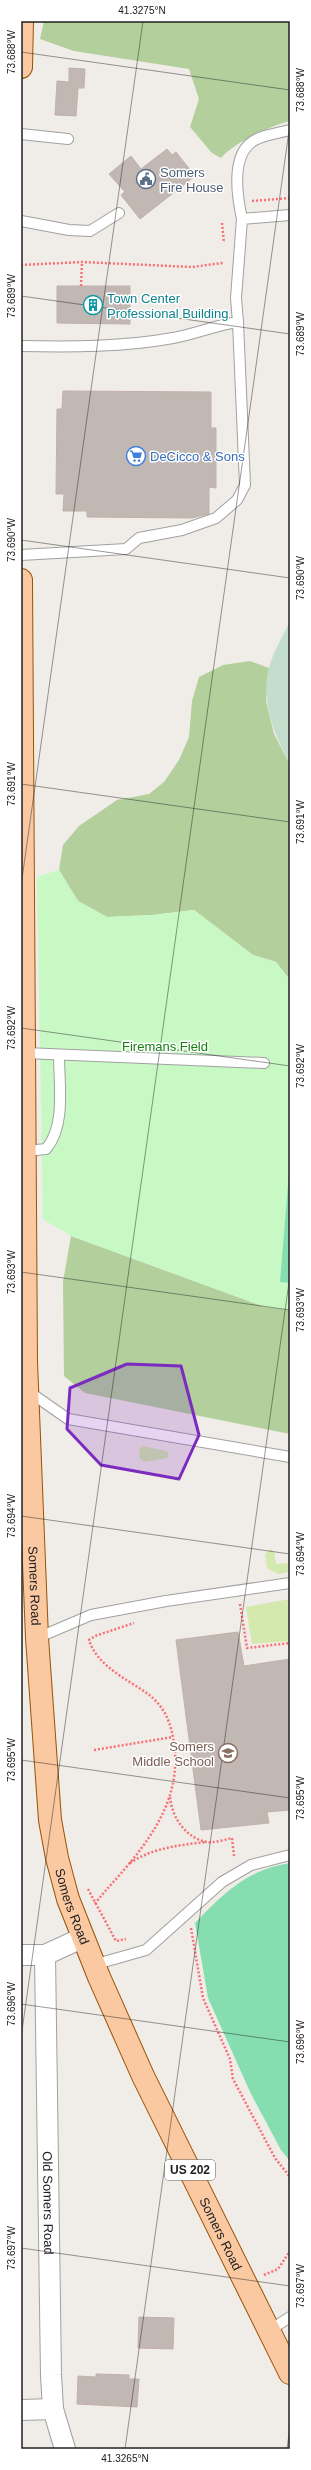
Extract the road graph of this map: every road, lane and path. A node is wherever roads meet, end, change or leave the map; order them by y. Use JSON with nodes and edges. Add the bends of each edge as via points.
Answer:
{"nodes":[{"id":1,"x":22,"y":21,"type":"edge"},
{"id":2,"x":21,"y":68,"type":"edge"},
{"id":3,"x":290,"y":130,"type":"edge"},
{"id":4,"x":21,"y":134,"type":"edge"},
{"id":5,"x":68,"y":139,"type":"dead end"},
{"id":6,"x":290,"y":198,"type":"edge"},
{"id":7,"x":252,"y":201,"type":"dead end"},
{"id":8,"x":119,"y":213,"type":"dead end"},
{"id":9,"x":290,"y":215,"type":"edge"},
{"id":10,"x":242,"y":219,"type":"junction"},
{"id":11,"x":21,"y":221,"type":"edge"},
{"id":12,"x":222,"y":223,"type":"dead end"},
{"id":13,"x":224,"y":244,"type":"dead end"},
{"id":14,"x":224,"y":258,"type":"dead end"},
{"id":15,"x":82,"y":262,"type":"junction"},
{"id":16,"x":21,"y":265,"type":"edge"},
{"id":17,"x":81,"y":286,"type":"dead end"},
{"id":18,"x":238,"y":322,"type":"junction"},
{"id":19,"x":21,"y":346,"type":"edge"},
{"id":20,"x":21,"y":555,"type":"edge"},
{"id":21,"x":21,"y":580,"type":"edge"},
{"id":22,"x":25,"y":1054,"type":"junction"},
{"id":23,"x":59,"y":1055,"type":"junction"},
{"id":24,"x":264,"y":1063,"type":"dead end"},
{"id":25,"x":26,"y":1151,"type":"junction"},
{"id":26,"x":27,"y":1390,"type":"junction"},
{"id":27,"x":290,"y":1457,"type":"edge"},
{"id":28,"x":27,"y":1562,"type":"edge"},
{"id":29,"x":290,"y":1583,"type":"edge"},
{"id":30,"x":247,"y":1602,"type":"dead end"},
{"id":31,"x":240,"y":1604,"type":"junction"},
{"id":32,"x":232,"y":1605,"type":"dead end"},
{"id":33,"x":142,"y":1621,"type":"dead end"},
{"id":34,"x":37,"y":1638,"type":"junction"},
{"id":35,"x":290,"y":1643,"type":"edge"},
{"id":36,"x":173,"y":1738,"type":"junction"},
{"id":37,"x":94,"y":1750,"type":"dead end"},
{"id":38,"x":170,"y":1796,"type":"junction"},
{"id":39,"x":208,"y":1842,"type":"junction"},
{"id":40,"x":234,"y":1856,"type":"dead end"},
{"id":41,"x":290,"y":1856,"type":"edge"},
{"id":42,"x":128,"y":1864,"type":"junction"},
{"id":43,"x":191,"y":1928,"type":"dead end"},
{"id":44,"x":82,"y":1938,"type":"junction"},
{"id":45,"x":116,"y":1941,"type":"dead end"},
{"id":46,"x":21,"y":1955,"type":"edge"},
{"id":47,"x":45,"y":1955,"type":"junction"},
{"id":48,"x":93,"y":1965,"type":"junction"},
{"id":49,"x":290,"y":2177,"type":"edge"},
{"id":50,"x":290,"y":2251,"type":"edge"},
{"id":51,"x":259,"y":2277,"type":"dead end"},
{"id":52,"x":290,"y":2317,"type":"edge"},
{"id":53,"x":270,"y":2330,"type":"junction"},
{"id":54,"x":290,"y":2372,"type":"edge"},
{"id":55,"x":53,"y":2408,"type":"junction"},
{"id":56,"x":21,"y":2410,"type":"edge"},
{"id":57,"x":65,"y":2449,"type":"edge"}],
"edges":[{"from":1,"to":2,"type":"main road"},
{"from":3,"to":10,"type":"lane","via":[[256,139],[243,151],[238,169]]},
{"from":4,"to":5,"type":"lane"},
{"from":6,"to":7,"type":"path"},
{"from":8,"to":11,"type":"lane","via":[[90,231],[69,230]]},
{"from":9,"to":10,"type":"lane"},
{"from":10,"to":18,"type":"lane","via":[[237,292]]},
{"from":12,"to":13,"type":"path"},
{"from":14,"to":15,"type":"path","via":[[223,265],[192,267]]},
{"from":15,"to":16,"type":"path"},
{"from":15,"to":17,"type":"path"},
{"from":18,"to":19,"type":"lane","via":[[174,338],[148,341]]},
{"from":18,"to":20,"type":"lane","via":[[245,485],[237,500],[216,518],[182,530],[139,538],[126,549]]},
{"from":21,"to":22,"type":"main road","name":"Somers Road","number":"US 202"},
{"from":22,"to":23,"type":"lane"},
{"from":22,"to":25,"type":"main road","name":"Somers Road","number":"US 202"},
{"from":23,"to":24,"type":"lane"},
{"from":23,"to":25,"type":"lane","via":[[58,1120],[55,1138],[46,1149]]},
{"from":25,"to":26,"type":"main road","name":"Somers Road","number":"US 202"},
{"from":26,"to":27,"type":"lane","via":[[68,1419]]},
{"from":26,"to":28,"type":"main road","name":"Somers Road","number":"US 202"},
{"from":28,"to":34,"type":"main road","name":"Somers Road","number":"US 202"},
{"from":29,"to":34,"type":"lane","via":[[166,1601],[91,1616]]},
{"from":30,"to":31,"type":"path"},
{"from":31,"to":32,"type":"path"},
{"from":31,"to":35,"type":"path","via":[[247,1648]]},
{"from":33,"to":36,"type":"path","via":[[95,1636],[89,1640],[91,1648],[102,1661],[162,1706],[171,1725]]},
{"from":34,"to":44,"type":"main road","name":"Somers Road","number":"US 202","via":[[50,1820],[57,1858]]},
{"from":36,"to":37,"type":"path"},
{"from":36,"to":38,"type":"path","via":[[176,1772]]},
{"from":38,"to":39,"type":"path","via":[[176,1819],[184,1829],[193,1838]]},
{"from":38,"to":42,"type":"path","via":[[152,1832]]},
{"from":39,"to":40,"type":"path","via":[[232,1838]]},
{"from":39,"to":42,"type":"path","via":[[164,1849]]},
{"from":41,"to":48,"type":"lane","via":[[251,1865],[222,1882],[146,1950]]},
{"from":42,"to":45,"type":"path","via":[[96,1904]]},
{"from":43,"to":49,"type":"path","via":[[203,1998],[230,2059],[233,2079],[275,2158]]},
{"from":44,"to":47,"type":"street"},
{"from":44,"to":48,"type":"main road","name":"Somers Road","number":"US 202"},
{"from":46,"to":47,"type":"street"},
{"from":47,"to":55,"type":"street","name":"Old Somers Road","via":[[50,2360]]},
{"from":48,"to":53,"type":"main road","name":"Somers Road","number":"US 202","via":[[143,2076]]},
{"from":50,"to":51,"type":"path","via":[[278,2269]]},
{"from":52,"to":53,"type":"lane"},
{"from":53,"to":54,"type":"main road","name":"Somers Road","number":"US 202"},
{"from":55,"to":56,"type":"street"},
{"from":55,"to":57,"type":"street","name":"Old Somers Road"}]}
